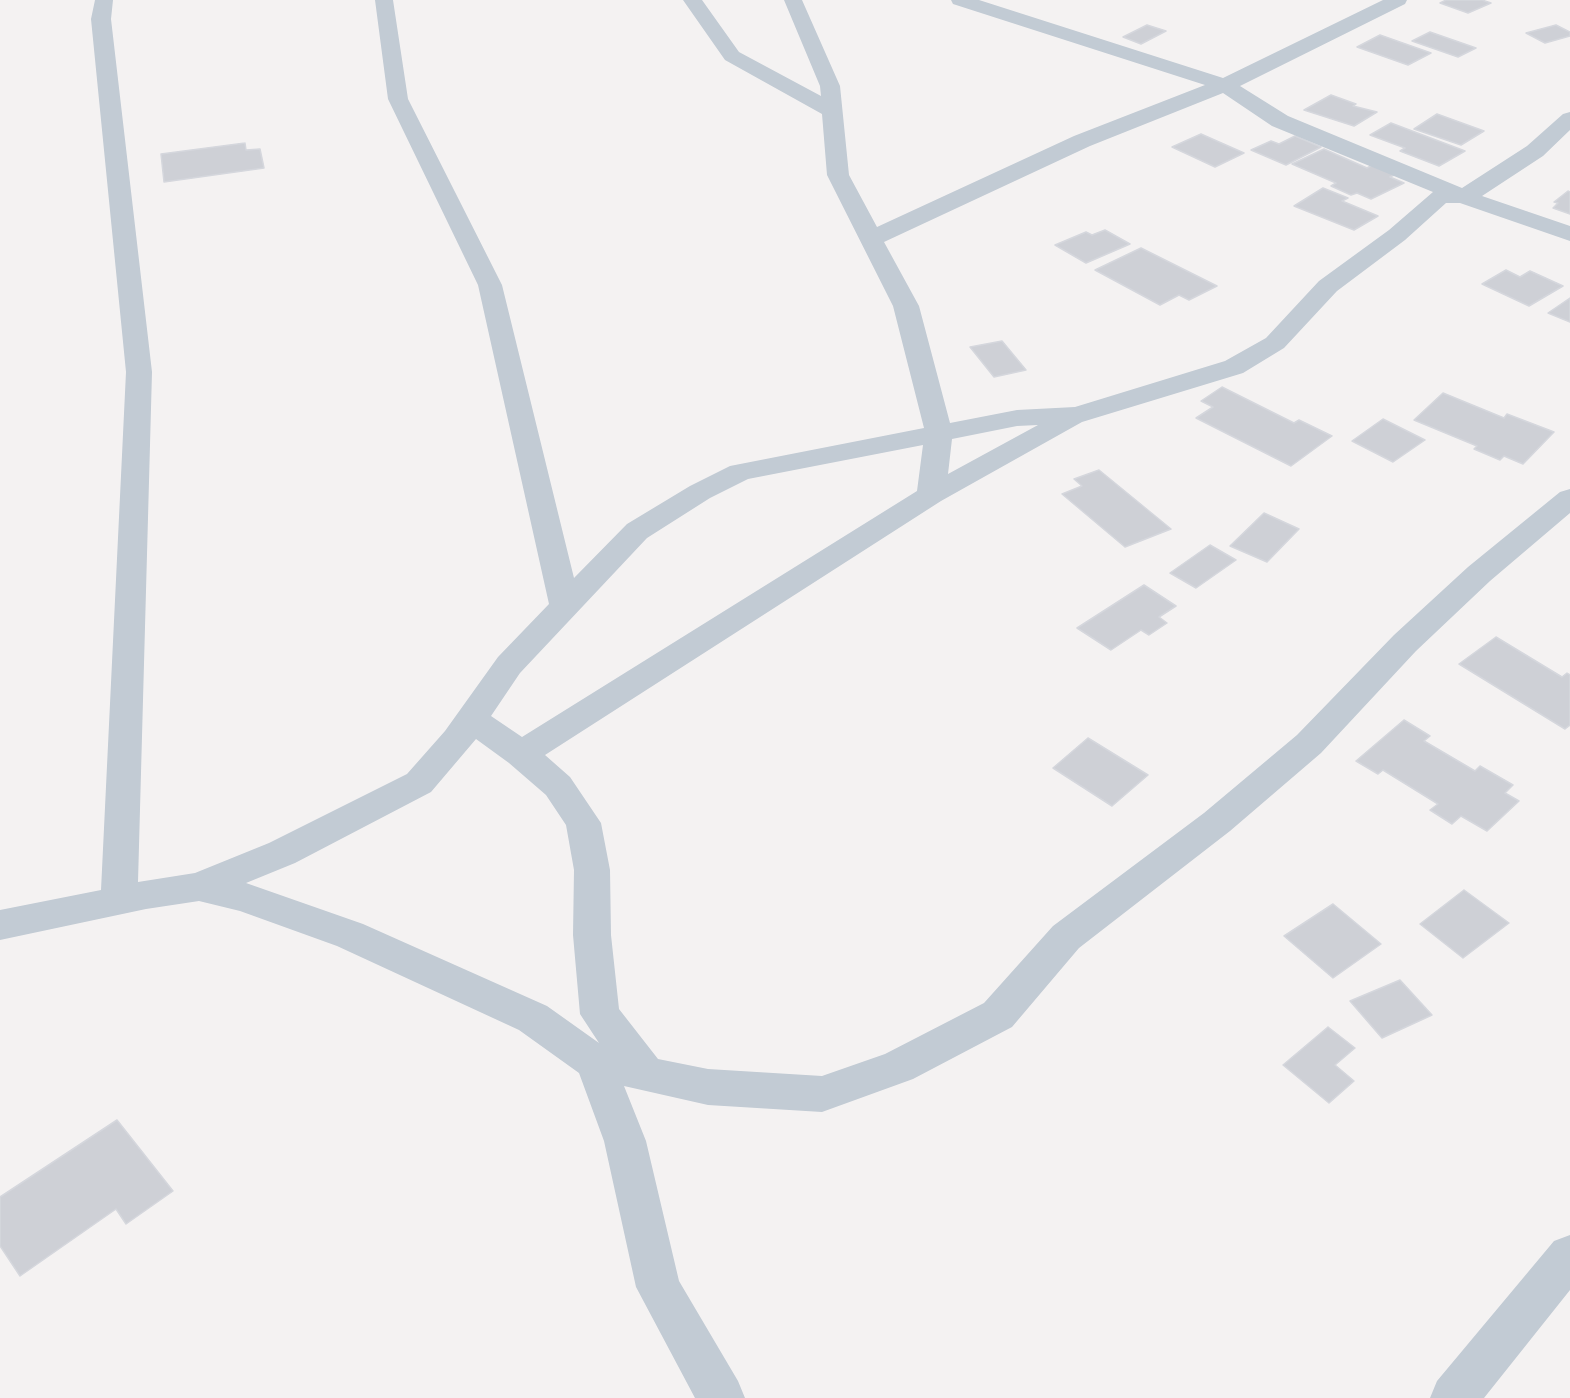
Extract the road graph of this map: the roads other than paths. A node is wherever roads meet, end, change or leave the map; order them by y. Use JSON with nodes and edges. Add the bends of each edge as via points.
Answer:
{"nodes":[{"id":1,"x":104,"y":0,"type":"edge"},
{"id":2,"x":384,"y":0,"type":"edge"},
{"id":3,"x":692,"y":0,"type":"edge"},
{"id":4,"x":793,"y":0,"type":"edge"},
{"id":5,"x":960,"y":0,"type":"edge"},
{"id":6,"x":1398,"y":0,"type":"edge"},
{"id":7,"x":1357,"y":4,"type":"dead end"},
{"id":8,"x":1376,"y":11,"type":"junction"},
{"id":9,"x":1225,"y":85,"type":"junction"},
{"id":10,"x":832,"y":111,"type":"junction"},
{"id":11,"x":1570,"y":118,"type":"edge"},
{"id":12,"x":1464,"y":197,"type":"junction"},
{"id":13,"x":1570,"y":234,"type":"edge"},
{"id":14,"x":871,"y":238,"type":"junction"},
{"id":15,"x":1077,"y":415,"type":"junction"},
{"id":16,"x":939,"y":432,"type":"junction"},
{"id":17,"x":931,"y":495,"type":"junction"},
{"id":18,"x":1570,"y":498,"type":"edge"},
{"id":19,"x":565,"y":604,"type":"junction"},
{"id":20,"x":472,"y":719,"type":"junction"},
{"id":21,"x":521,"y":754,"type":"junction"},
{"id":22,"x":199,"y":887,"type":"junction"},
{"id":23,"x":119,"y":900,"type":"junction"},
{"id":24,"x":0,"y":925,"type":"edge"},
{"id":25,"x":595,"y":1062,"type":"junction"},
{"id":26,"x":645,"y":1072,"type":"junction"},
{"id":27,"x":1570,"y":1256,"type":"edge"},
{"id":28,"x":721,"y":1398,"type":"edge"},
{"id":29,"x":1454,"y":1398,"type":"edge"}],
"edges":[{"from":1,"to":23,"type":"street","via":[[101,19],[140,372]]},
{"from":2,"to":19,"type":"street","via":[[398,99],[490,285]]},
{"from":3,"to":10,"type":"street","via":[[732,56]]},
{"from":4,"to":10,"type":"street","via":[[830,86]]},
{"from":5,"to":9,"type":"street"},
{"from":6,"to":8,"type":"street"},
{"from":7,"to":8,"type":"street"},
{"from":8,"to":9,"type":"street"},
{"from":9,"to":12,"type":"street","via":[[1280,121]]},
{"from":9,"to":14,"type":"street","via":[[1082,141]]},
{"from":10,"to":14,"type":"street","via":[[838,175]]},
{"from":11,"to":12,"type":"street","via":[[1535,151]]},
{"from":12,"to":13,"type":"street"},
{"from":12,"to":15,"type":"street","via":[[1438,198],[1397,235],[1328,285],[1275,343],[1234,367]]},
{"from":14,"to":16,"type":"street","via":[[906,306]]},
{"from":15,"to":16,"type":"street","via":[[1017,418]]},
{"from":15,"to":17,"type":"street"},
{"from":16,"to":17,"type":"street"},
{"from":16,"to":19,"type":"street","via":[[740,472],[637,531]]},
{"from":17,"to":21,"type":"street"},
{"from":18,"to":26,"type":"street","via":[[1405,643],[1309,744],[1217,822],[1066,937],[998,1015],[899,1067],[822,1094],[708,1087]]},
{"from":19,"to":20,"type":"street","via":[[509,665]]},
{"from":20,"to":21,"type":"street"},
{"from":20,"to":22,"type":"street","via":[[419,783],[282,853]]},
{"from":21,"to":26,"type":"street","via":[[558,786],[583,823],[592,870],[592,935],[600,1014]]},
{"from":22,"to":23,"type":"street"},
{"from":22,"to":25,"type":"street","via":[[244,897],[350,935],[533,1017]]},
{"from":23,"to":24,"type":"street"},
{"from":25,"to":26,"type":"street"},
{"from":25,"to":28,"type":"street","via":[[625,1141],[658,1287]]},
{"from":27,"to":29,"type":"street"}]}
